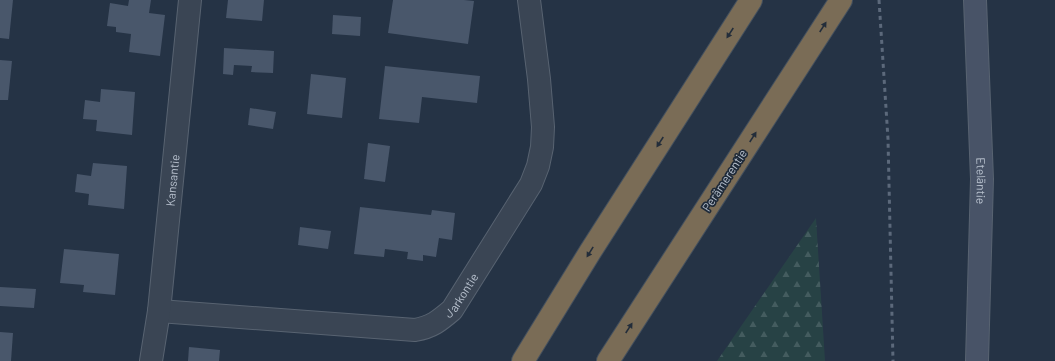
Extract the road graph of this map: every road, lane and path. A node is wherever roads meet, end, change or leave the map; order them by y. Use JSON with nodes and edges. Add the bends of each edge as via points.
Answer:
{"nodes":[{"id":1,"x":190,"y":0,"type":"edge"},
{"id":2,"x":529,"y":0,"type":"edge"},
{"id":3,"x":751,"y":0,"type":"edge"},
{"id":4,"x":841,"y":0,"type":"edge"},
{"id":5,"x":975,"y":0,"type":"edge"},
{"id":6,"x":159,"y":311,"type":"junction"},
{"id":7,"x":151,"y":361,"type":"edge"},
{"id":8,"x":523,"y":361,"type":"edge"},
{"id":9,"x":608,"y":361,"type":"edge"},
{"id":10,"x":977,"y":361,"type":"edge"}],
"edges":[{"from":1,"to":6,"type":"street","name":"Kansantie"},
{"from":2,"to":6,"type":"street","name":"Jarkontie","via":[[540,79],[543,127],[538,166],[531,184],[452,310],[444,317],[427,328],[415,330]]},
{"from":3,"to":8,"type":"highway","one_way":true},
{"from":9,"to":4,"type":"highway","name":"Perämerentie","one_way":true},
{"from":5,"to":10,"type":"main road","name":"Eteläntie","via":[[982,179]]},
{"from":6,"to":7,"type":"street","name":"Kansantie"}]}
